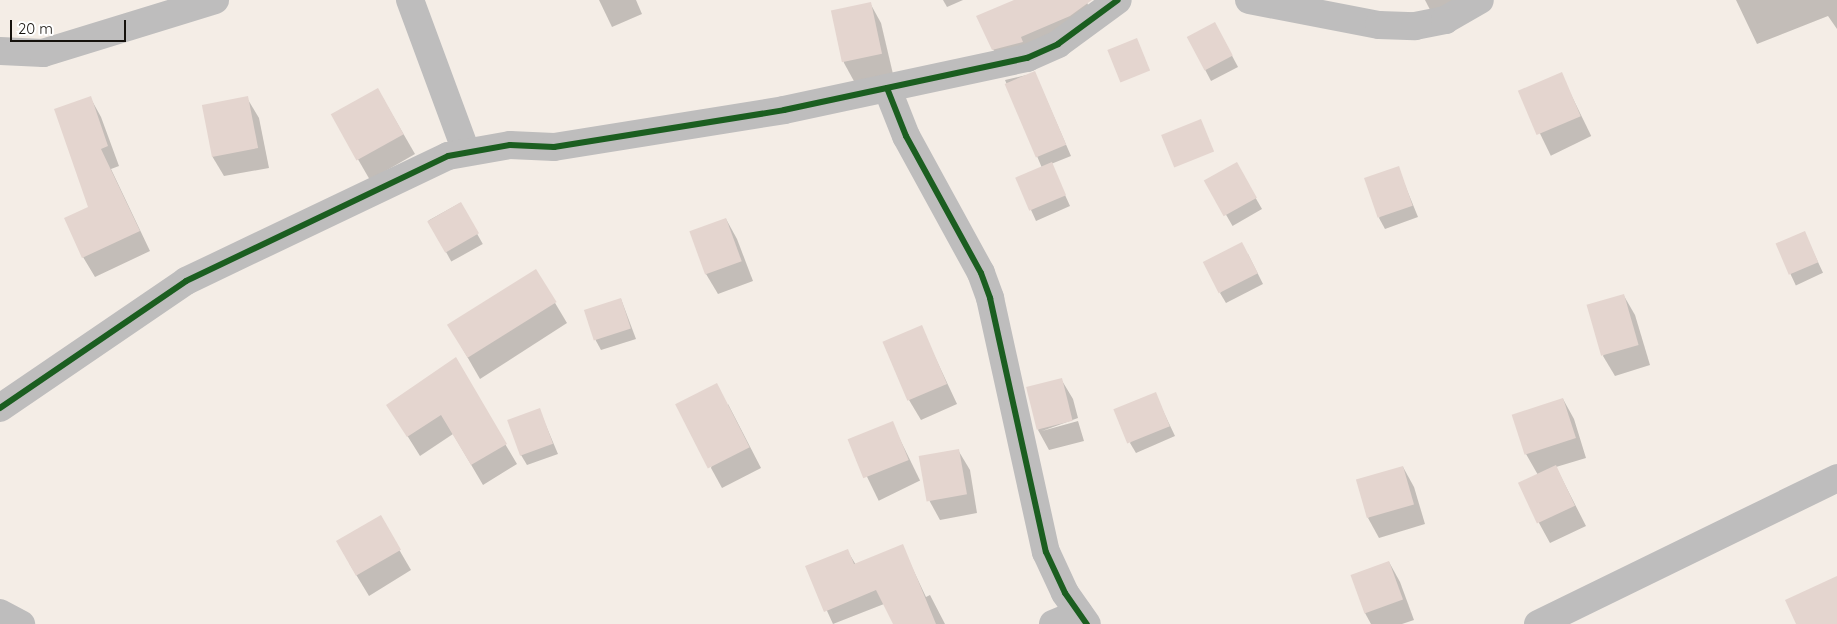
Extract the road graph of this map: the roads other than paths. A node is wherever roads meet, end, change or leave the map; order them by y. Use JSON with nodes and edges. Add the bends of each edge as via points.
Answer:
{"nodes":[{"id":1,"x":215,"y":0,"type":"edge"},
{"id":2,"x":410,"y":0,"type":"edge"},
{"id":3,"x":1118,"y":0,"type":"edge"},
{"id":4,"x":1249,"y":0,"type":"edge"},
{"id":5,"x":1480,"y":0,"type":"edge"},
{"id":6,"x":0,"y":51,"type":"edge"},
{"id":7,"x":887,"y":88,"type":"junction"},
{"id":8,"x":466,"y":151,"type":"junction"},
{"id":9,"x":0,"y":408,"type":"edge"},
{"id":10,"x":1837,"y":478,"type":"edge"},
{"id":11,"x":0,"y":613,"type":"edge"},
{"id":12,"x":1083,"y":619,"type":"edge"},
{"id":13,"x":21,"y":624,"type":"edge"},
{"id":14,"x":1053,"y":624,"type":"edge"},
{"id":15,"x":1538,"y":624,"type":"edge"}],
"edges":[{"from":1,"to":6,"type":"street","via":[[43,54]]},
{"from":2,"to":8,"type":"street"},
{"from":3,"to":7,"type":"street","via":[[1058,44],[1027,58]]},
{"from":4,"to":5,"type":"street","via":[[1379,25],[1415,26],[1445,20]]},
{"from":7,"to":8,"type":"street","via":[[784,110],[554,147],[510,145]]},
{"from":7,"to":12,"type":"street","via":[[906,136],[981,273],[990,298],[1046,552],[1065,593]]},
{"from":8,"to":9,"type":"street","via":[[440,160],[195,276]]},
{"from":10,"to":15,"type":"street"},
{"from":11,"to":13,"type":"street"},
{"from":12,"to":14,"type":"street"}]}
